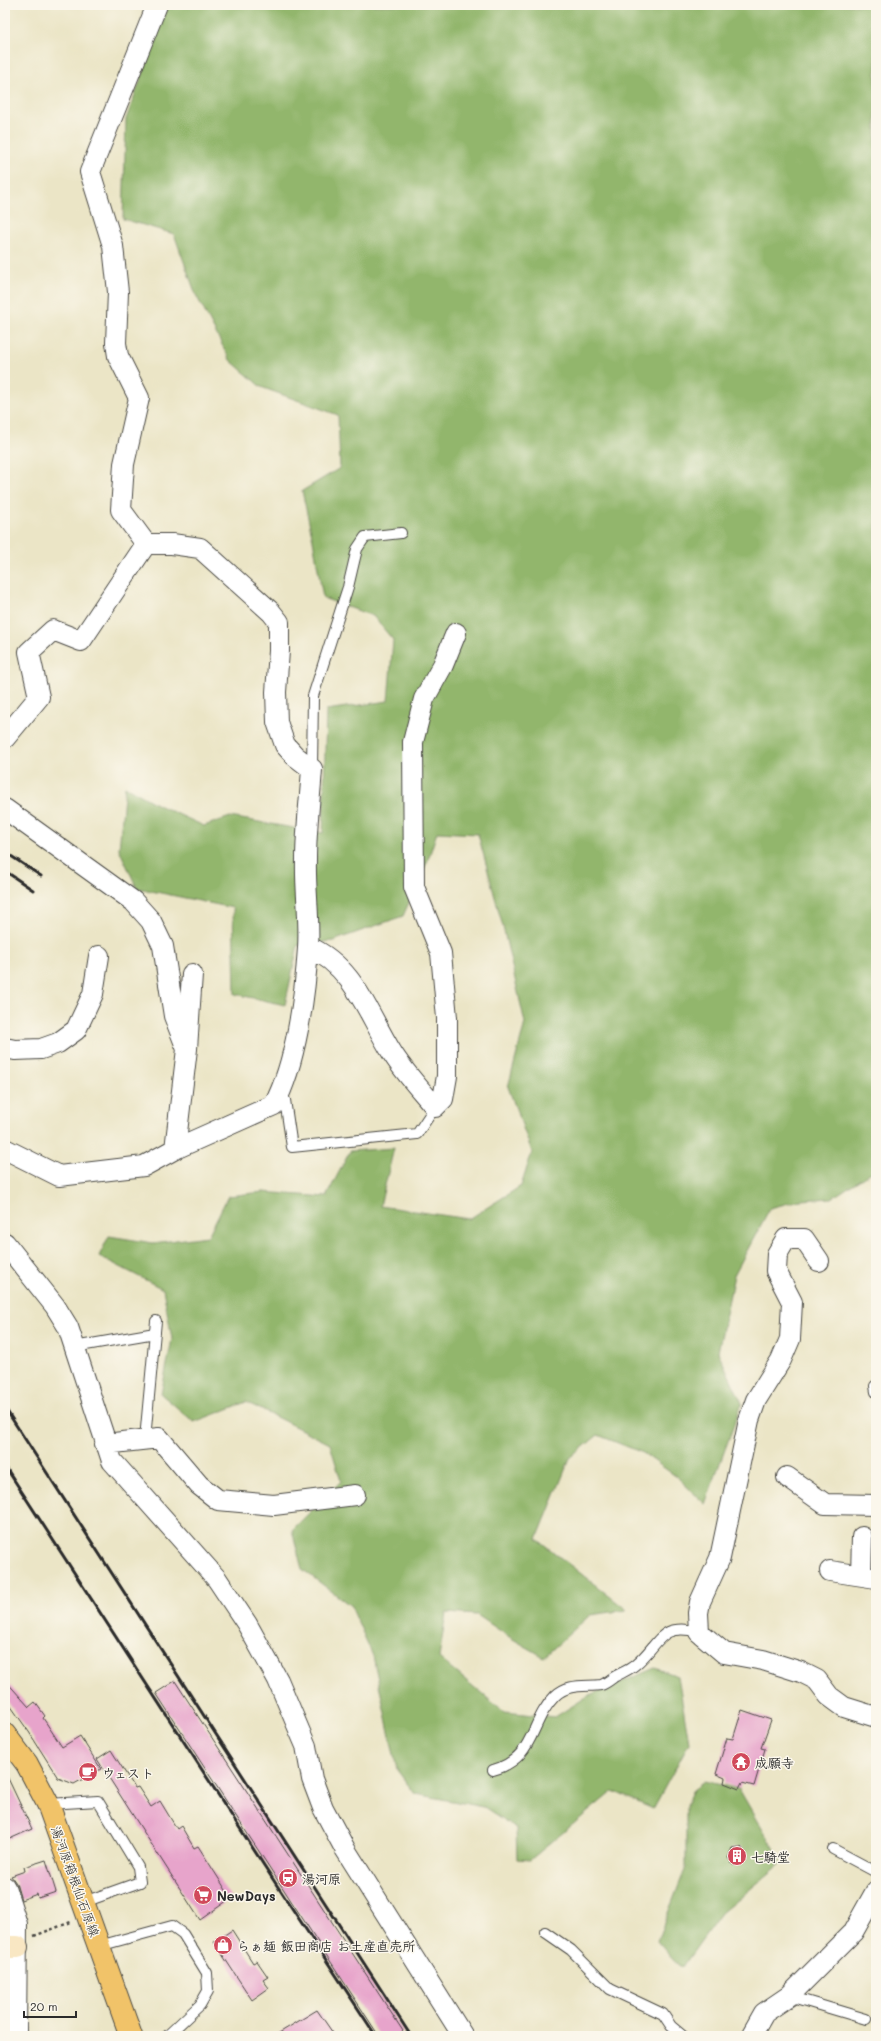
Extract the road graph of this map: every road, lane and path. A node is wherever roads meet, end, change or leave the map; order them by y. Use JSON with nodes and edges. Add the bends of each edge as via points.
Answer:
{"nodes":[{"id":1,"x":157,"y":5,"type":"edge"},
{"id":2,"x":401,"y":533,"type":"dead end"},
{"id":3,"x":146,"y":544,"type":"junction"},
{"id":4,"x":456,"y":633,"type":"dead end"},
{"id":5,"x":5,"y":738,"type":"edge"},
{"id":6,"x":312,"y":769,"type":"junction"},
{"id":7,"x":5,"y":809,"type":"edge"},
{"id":8,"x":308,"y":948,"type":"junction"},
{"id":9,"x":99,"y":956,"type":"dead end"},
{"id":10,"x":192,"y":974,"type":"dead end"},
{"id":11,"x":5,"y":1048,"type":"edge"},
{"id":12,"x":187,"y":1049,"type":"junction"},
{"id":13,"x":279,"y":1095,"type":"junction"},
{"id":14,"x":435,"y":1107,"type":"junction"},
{"id":15,"x":5,"y":1149,"type":"edge"},
{"id":16,"x":175,"y":1149,"type":"junction"},
{"id":17,"x":5,"y":1243,"type":"edge"},
{"id":18,"x":819,"y":1261,"type":"dead end"},
{"id":19,"x":156,"y":1321,"type":"dead end"},
{"id":20,"x":155,"y":1333,"type":"junction"},
{"id":21,"x":74,"y":1347,"type":"junction"},
{"id":22,"x":145,"y":1439,"type":"junction"},
{"id":23,"x":105,"y":1444,"type":"junction"},
{"id":24,"x":787,"y":1477,"type":"dead end"},
{"id":25,"x":355,"y":1495,"type":"dead end"},
{"id":26,"x":876,"y":1505,"type":"edge"},
{"id":27,"x":862,"y":1537,"type":"dead end"},
{"id":28,"x":830,"y":1571,"type":"dead end"},
{"id":29,"x":868,"y":1577,"type":"edge"},
{"id":30,"x":699,"y":1632,"type":"junction"},
{"id":31,"x":876,"y":1717,"type":"edge"},
{"id":32,"x":5,"y":1735,"type":"edge"},
{"id":33,"x":494,"y":1770,"type":"dead end"},
{"id":34,"x":48,"y":1804,"type":"junction"},
{"id":35,"x":833,"y":1849,"type":"dead end"},
{"id":36,"x":876,"y":1872,"type":"edge"},
{"id":37,"x":5,"y":1887,"type":"edge"},
{"id":38,"x":876,"y":1891,"type":"edge"},
{"id":39,"x":79,"y":1911,"type":"junction"},
{"id":40,"x":545,"y":1932,"type":"dead end"},
{"id":41,"x":99,"y":1946,"type":"junction"},
{"id":42,"x":11,"y":1947,"type":"edge"},
{"id":43,"x":789,"y":1996,"type":"junction"},
{"id":44,"x":866,"y":2019,"type":"dead end"},
{"id":45,"x":16,"y":2036,"type":"edge"},
{"id":46,"x":131,"y":2036,"type":"edge"},
{"id":47,"x":167,"y":2036,"type":"edge"},
{"id":48,"x":463,"y":2036,"type":"edge"},
{"id":49,"x":683,"y":2036,"type":"edge"},
{"id":50,"x":751,"y":2036,"type":"edge"}],
"edges":[{"from":1,"to":3,"type":"street","via":[[90,172],[113,246],[118,292],[118,356],[139,398],[124,464],[121,510]]},
{"from":2,"to":6,"type":"lane","via":[[365,537],[357,549],[348,587],[312,696]]},
{"from":3,"to":5,"type":"street","via":[[81,641],[53,630],[29,652],[39,696]]},
{"from":3,"to":6,"type":"street","via":[[200,548],[279,622],[277,722],[285,745]]},
{"from":4,"to":14,"type":"street","via":[[443,665],[424,699],[413,742],[414,887],[441,953],[448,1018],[443,1099]]},
{"from":6,"to":8,"type":"street","via":[[306,859]]},
{"from":7,"to":12,"type":"street","via":[[133,901],[151,921],[163,946],[174,1016]]},
{"from":8,"to":13,"type":"street","via":[[299,1023]]},
{"from":8,"to":14,"type":"street","via":[[323,954],[352,982],[371,1011],[391,1052]]},
{"from":9,"to":11,"type":"street","via":[[93,994],[76,1030],[58,1043],[41,1049]]},
{"from":10,"to":12,"type":"street"},
{"from":12,"to":16,"type":"street"},
{"from":13,"to":14,"type":"lane","via":[[285,1100],[292,1147],[417,1134]]},
{"from":13,"to":16,"type":"street","via":[[274,1105]]},
{"from":15,"to":16,"type":"street","via":[[59,1176],[144,1166]]},
{"from":17,"to":21,"type":"street","via":[[55,1306],[68,1328]]},
{"from":18,"to":30,"type":"street","via":[[804,1239],[786,1239],[776,1254],[776,1271],[792,1302],[790,1339],[782,1360],[756,1400],[749,1420],[720,1558],[700,1602]]},
{"from":19,"to":20,"type":"lane"},
{"from":20,"to":21,"type":"lane"},
{"from":20,"to":22,"type":"lane"},
{"from":21,"to":23,"type":"street"},
{"from":22,"to":23,"type":"street"},
{"from":22,"to":25,"type":"street","via":[[159,1438],[199,1485],[218,1500],[274,1505]]},
{"from":23,"to":48,"type":"street","via":[[112,1461],[217,1579],[246,1624],[278,1680],[306,1746],[312,1779],[323,1808],[345,1849]]},
{"from":24,"to":26,"type":"street","via":[[825,1504]]},
{"from":27,"to":29,"type":"street"},
{"from":28,"to":29,"type":"street"},
{"from":30,"to":31,"type":"street","via":[[724,1653],[763,1660],[801,1672],[817,1680],[829,1696],[844,1707]]},
{"from":30,"to":33,"type":"lane","via":[[674,1629],[665,1634],[635,1665],[602,1684],[568,1688],[556,1696],[544,1710],[524,1752],[506,1766]]},
{"from":32,"to":34,"type":"main road","name":"湯河原箱根仙石原線","via":[[27,1764]]},
{"from":34,"to":39,"type":"main road","name":"湯河原箱根仙石原線"},
{"from":34,"to":39,"type":"lane","via":[[98,1801],[138,1867],[140,1882]]},
{"from":35,"to":36,"type":"lane"},
{"from":37,"to":42,"type":"street","via":[[17,1924]]},
{"from":38,"to":43,"type":"street","via":[[853,1932]]},
{"from":39,"to":41,"type":"main road","name":"湯河原箱根仙石原線"},
{"from":39,"to":42,"type":"path"},
{"from":40,"to":49,"type":"lane","via":[[571,1950],[610,1989],[663,2014],[670,2026]]},
{"from":41,"to":46,"type":"main road","name":"湯河原箱根仙石原線"},
{"from":41,"to":47,"type":"lane","via":[[172,1926],[183,1934],[207,1973],[208,1991],[200,2004]]},
{"from":42,"to":45,"type":"street"},
{"from":43,"to":44,"type":"lane"},
{"from":43,"to":50,"type":"street","via":[[764,2013]]}]}
